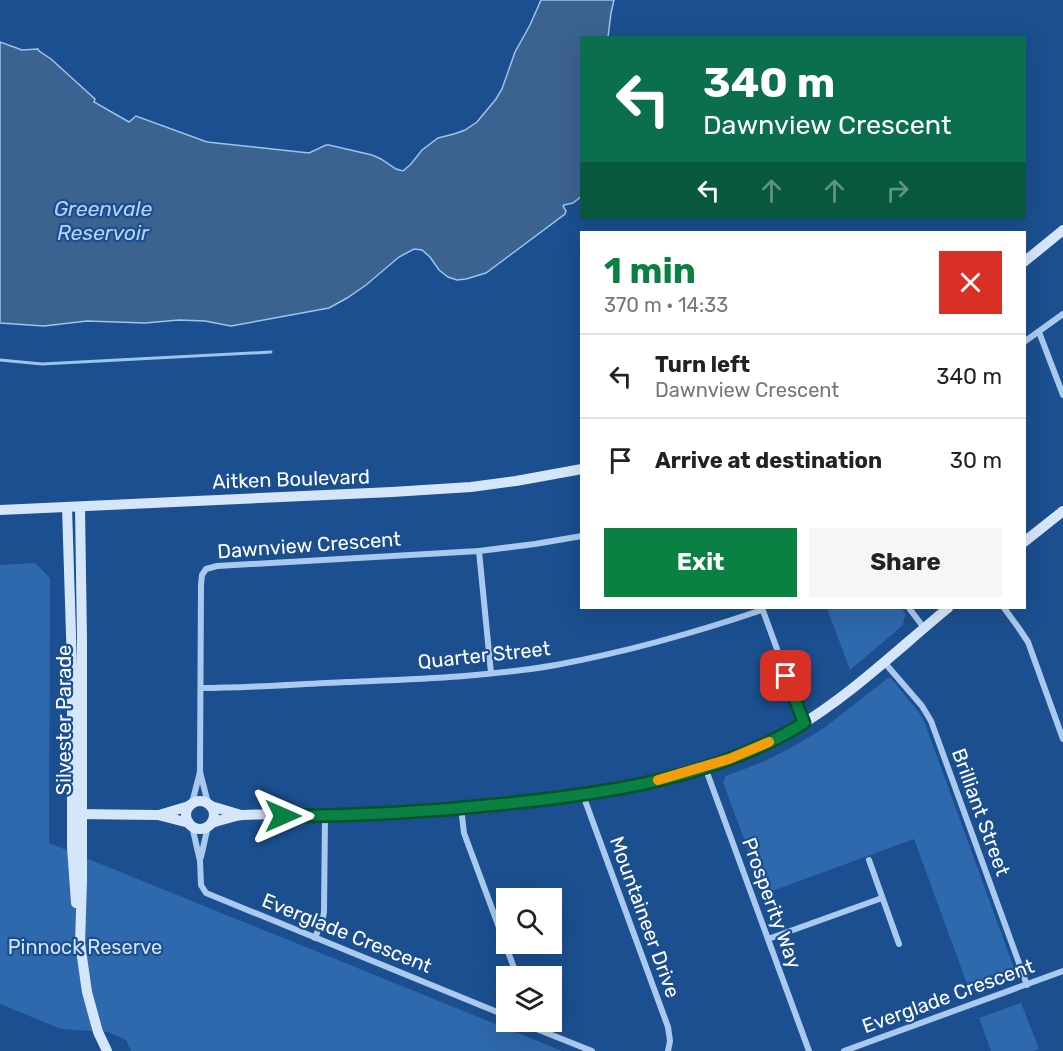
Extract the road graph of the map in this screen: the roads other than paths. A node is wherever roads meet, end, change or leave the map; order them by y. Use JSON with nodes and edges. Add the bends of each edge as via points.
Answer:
{"nodes":[{"id":1,"x":1063,"y":230,"type":"edge"},
{"id":2,"x":1026,"y":260,"type":"edge"},
{"id":3,"x":1063,"y":314,"type":"edge"},
{"id":4,"x":1039,"y":332,"type":"junction"},
{"id":5,"x":1026,"y":341,"type":"edge"},
{"id":6,"x":1063,"y":395,"type":"edge"},
{"id":7,"x":580,"y":469,"type":"edge"},
{"id":8,"x":67,"y":507,"type":"junction"},
{"id":9,"x":80,"y":507,"type":"junction"},
{"id":10,"x":0,"y":510,"type":"edge"},
{"id":11,"x":1063,"y":512,"type":"edge"},
{"id":12,"x":580,"y":536,"type":"edge"},
{"id":13,"x":1026,"y":540,"type":"edge"},
{"id":14,"x":478,"y":551,"type":"junction"},
{"id":15,"x":762,"y":609,"type":"edge"},
{"id":16,"x":910,"y":609,"type":"edge"},
{"id":17,"x":947,"y":609,"type":"edge"},
{"id":18,"x":1005,"y":609,"type":"edge"},
{"id":19,"x":924,"y":628,"type":"junction"},
{"id":20,"x":884,"y":662,"type":"junction"},
{"id":21,"x":491,"y":673,"type":"junction"},
{"id":22,"x":201,"y":688,"type":"junction"},
{"id":23,"x":804,"y":723,"type":"junction"},
{"id":24,"x":1063,"y":739,"type":"edge"},
{"id":25,"x":705,"y":767,"type":"junction"},
{"id":26,"x":200,"y":772,"type":"junction"},
{"id":27,"x":583,"y":795,"type":"junction"},
{"id":28,"x":190,"y":805,"type":"junction"},
{"id":29,"x":210,"y":805,"type":"junction"},
{"id":30,"x":461,"y":808,"type":"junction"},
{"id":31,"x":77,"y":814,"type":"junction"},
{"id":32,"x":158,"y":815,"type":"junction"},
{"id":33,"x":242,"y":815,"type":"junction"},
{"id":34,"x":325,"y":816,"type":"junction"},
{"id":35,"x":210,"y":824,"type":"junction"},
{"id":36,"x":190,"y":825,"type":"junction"},
{"id":37,"x":869,"y":860,"type":"dead end"},
{"id":38,"x":200,"y":861,"type":"junction"},
{"id":39,"x":882,"y":898,"type":"junction"},
{"id":40,"x":315,"y":938,"type":"junction"},
{"id":41,"x":768,"y":939,"type":"junction"},
{"id":42,"x":899,"y":944,"type":"dead end"},
{"id":43,"x":514,"y":966,"type":"edge"},
{"id":44,"x":1063,"y":971,"type":"edge"},
{"id":45,"x":1027,"y":985,"type":"junction"},
{"id":46,"x":496,"y":1012,"type":"edge"},
{"id":47,"x":544,"y":1032,"type":"edge"},
{"id":48,"x":107,"y":1051,"type":"edge"},
{"id":49,"x":592,"y":1051,"type":"edge"},
{"id":50,"x":668,"y":1051,"type":"edge"},
{"id":51,"x":809,"y":1051,"type":"edge"},
{"id":52,"x":844,"y":1051,"type":"edge"}],
"edges":[{"from":1,"to":2,"type":"street"},
{"from":3,"to":4,"type":"street"},
{"from":4,"to":5,"type":"street"},
{"from":4,"to":6,"type":"street"},
{"from":7,"to":9,"type":"street","name":"Aitken Boulevard","via":[[471,487]]},
{"from":8,"to":9,"type":"street","name":"Aitken Boulevard"},
{"from":8,"to":10,"type":"street","name":"Aitken Boulevard"},
{"from":8,"to":31,"type":"street","name":"Silvester Parade"},
{"from":9,"to":31,"type":"street","name":"Silvester Parade"},
{"from":11,"to":13,"type":"street"},
{"from":12,"to":14,"type":"street","name":"Dawnview Crescent"},
{"from":14,"to":21,"type":"street"},
{"from":14,"to":22,"type":"street","name":"Dawnview Crescent","via":[[209,567],[201,579]]},
{"from":15,"to":21,"type":"street","name":"Quarter Street","via":[[644,646],[555,665]]},
{"from":15,"to":23,"type":"street"},
{"from":16,"to":19,"type":"street"},
{"from":17,"to":19,"type":"street"},
{"from":18,"to":24,"type":"street","via":[[1028,642]]},
{"from":19,"to":20,"type":"street"},
{"from":20,"to":23,"type":"street"},
{"from":20,"to":45,"type":"street","name":"Brilliant Street","via":[[929,717]]},
{"from":21,"to":22,"type":"street","name":"Quarter Street"},
{"from":22,"to":26,"type":"street","name":"Dawnview Crescent"},
{"from":23,"to":25,"type":"street","via":[[755,749]]},
{"from":25,"to":27,"type":"street"},
{"from":25,"to":41,"type":"street","name":"Prosperity Way"},
{"from":26,"to":28,"type":"street","name":"Dawnview Crescent"},
{"from":26,"to":29,"type":"street","name":"Dawnview Crescent"},
{"from":27,"to":30,"type":"street"},
{"from":27,"to":50,"type":"street","name":"Mountaineer Drive","via":[[668,1027]]},
{"from":28,"to":29,"type":"street","via":[[200,801]]},
{"from":28,"to":32,"type":"street"},
{"from":28,"to":36,"type":"street","via":[[186,815]]},
{"from":29,"to":33,"type":"street"},
{"from":29,"to":35,"type":"street","via":[[214,814]]},
{"from":30,"to":34,"type":"street"},
{"from":30,"to":43,"type":"street","via":[[464,833]]},
{"from":31,"to":32,"type":"street"},
{"from":31,"to":48,"type":"street","name":"Silvester Parade","via":[[74,881],[80,943],[87,992]]},
{"from":32,"to":36,"type":"street"},
{"from":33,"to":34,"type":"street"},
{"from":33,"to":35,"type":"street"},
{"from":34,"to":40,"type":"street","via":[[324,912]]},
{"from":35,"to":36,"type":"street","via":[[200,829]]},
{"from":35,"to":38,"type":"street","name":"Everglade Crescent"},
{"from":36,"to":38,"type":"street","name":"Everglade Crescent"},
{"from":37,"to":39,"type":"street"},
{"from":38,"to":40,"type":"street","name":"Everglade Crescent","via":[[201,885],[206,893]]},
{"from":39,"to":41,"type":"street"},
{"from":39,"to":42,"type":"street"},
{"from":40,"to":46,"type":"street","name":"Everglade Crescent"},
{"from":41,"to":51,"type":"street","name":"Prosperity Way"},
{"from":44,"to":45,"type":"street","name":"Everglade Crescent"},
{"from":45,"to":52,"type":"street","name":"Everglade Crescent"},
{"from":47,"to":49,"type":"street"}]}
